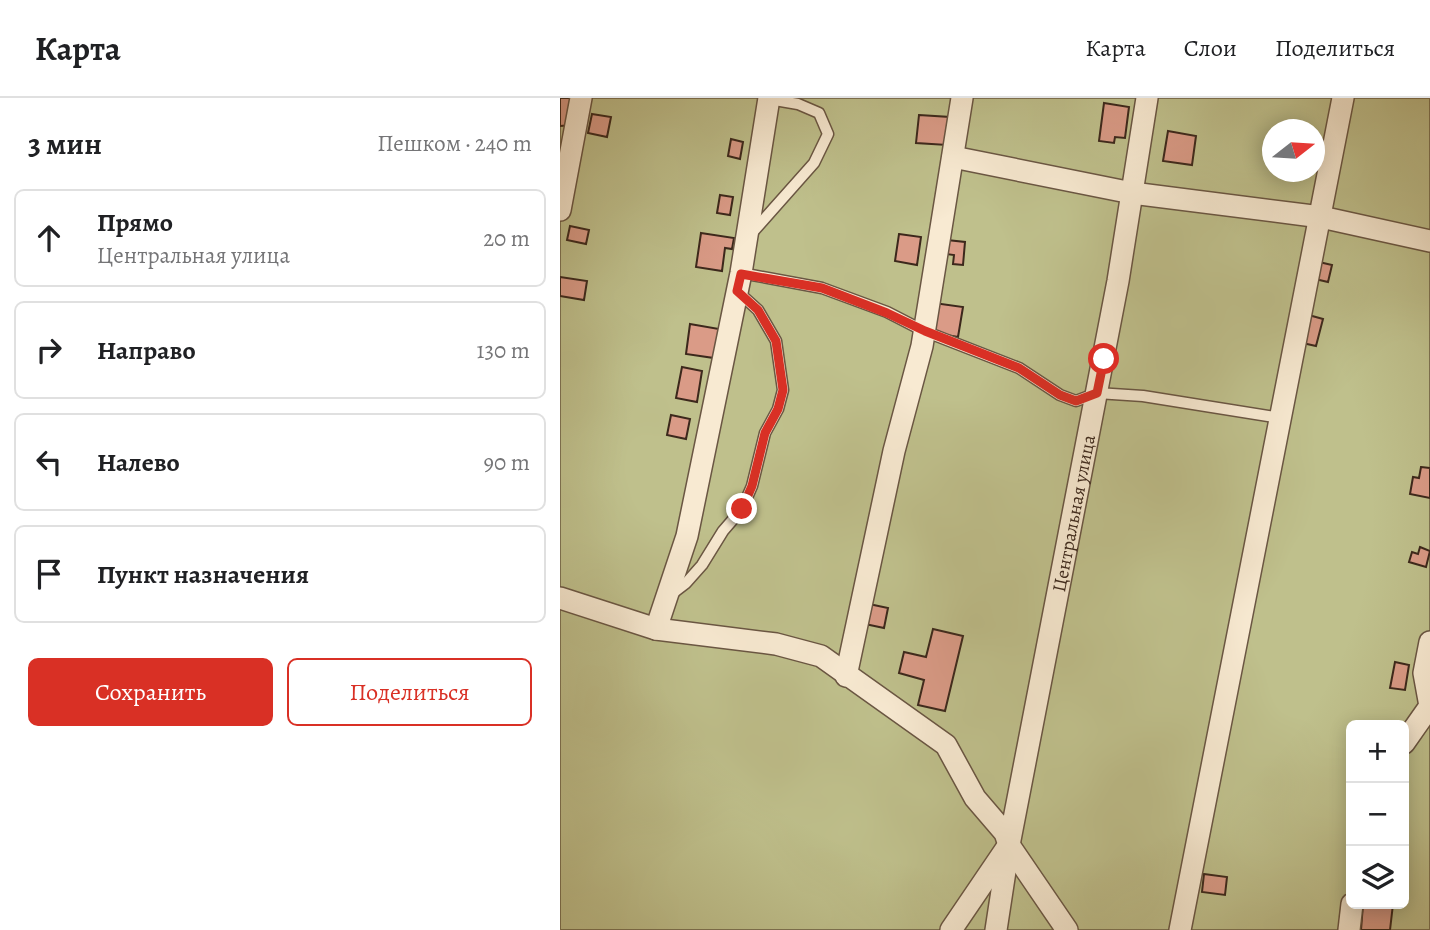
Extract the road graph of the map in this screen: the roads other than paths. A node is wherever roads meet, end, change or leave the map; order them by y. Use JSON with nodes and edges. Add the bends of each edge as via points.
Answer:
{"nodes":[{"id":1,"x":581,"y":98,"type":"edge"},
{"id":2,"x":962,"y":98,"type":"edge"},
{"id":3,"x":1147,"y":98,"type":"edge"},
{"id":4,"x":1343,"y":98,"type":"edge"},
{"id":5,"x":769,"y":99,"type":"edge"},
{"id":6,"x":953,"y":157,"type":"junction"},
{"id":7,"x":1132,"y":193,"type":"junction"},
{"id":8,"x":560,"y":210,"type":"edge"},
{"id":9,"x":1321,"y":217,"type":"junction"},
{"id":10,"x":746,"y":239,"type":"junction"},
{"id":11,"x":1430,"y":241,"type":"edge"},
{"id":12,"x":739,"y":282,"type":"junction"},
{"id":13,"x":925,"y":331,"type":"junction"},
{"id":14,"x":1097,"y":393,"type":"junction"},
{"id":15,"x":1281,"y":418,"type":"junction"},
{"id":16,"x":667,"y":597,"type":"junction"},
{"id":17,"x":560,"y":598,"type":"edge"},
{"id":18,"x":656,"y":629,"type":"junction"},
{"id":19,"x":1430,"y":642,"type":"edge"},
{"id":20,"x":846,"y":676,"type":"junction"},
{"id":21,"x":1409,"y":736,"type":"edge"},
{"id":22,"x":1009,"y":845,"type":"junction"},
{"id":23,"x":1351,"y":909,"type":"edge"},
{"id":24,"x":951,"y":930,"type":"edge"},
{"id":25,"x":996,"y":930,"type":"edge"},
{"id":26,"x":1067,"y":930,"type":"edge"},
{"id":27,"x":1180,"y":930,"type":"edge"},
{"id":28,"x":1349,"y":930,"type":"edge"}],
"edges":[{"from":1,"to":8,"type":"street"},
{"from":2,"to":6,"type":"street"},
{"from":3,"to":7,"type":"street","name":"Центральная улица"},
{"from":4,"to":9,"type":"street"},
{"from":5,"to":10,"type":"street"},
{"from":5,"to":10,"type":"lane","via":[[819,113],[828,134],[814,163]]},
{"from":6,"to":7,"type":"street"},
{"from":6,"to":13,"type":"street"},
{"from":7,"to":9,"type":"street"},
{"from":7,"to":14,"type":"street","name":"Центральная улица"},
{"from":9,"to":11,"type":"street"},
{"from":9,"to":15,"type":"street"},
{"from":10,"to":12,"type":"street"},
{"from":12,"to":13,"type":"lane","via":[[822,288]]},
{"from":12,"to":16,"type":"street","via":[[687,536]]},
{"from":12,"to":16,"type":"lane","via":[[776,341],[783,390],[742,509],[687,583]]},
{"from":13,"to":14,"type":"lane","via":[[1019,368],[1076,401]]},
{"from":13,"to":20,"type":"street"},
{"from":14,"to":15,"type":"lane"},
{"from":14,"to":22,"type":"street","name":"Центральная улица"},
{"from":15,"to":27,"type":"street"},
{"from":16,"to":18,"type":"street"},
{"from":17,"to":18,"type":"street"},
{"from":18,"to":20,"type":"street","via":[[776,644],[821,656]]},
{"from":19,"to":21,"type":"street","via":[[1424,673],[1430,706]]},
{"from":20,"to":22,"type":"street","via":[[946,745],[975,798],[1005,833]]},
{"from":22,"to":24,"type":"street"},
{"from":22,"to":25,"type":"street","name":"Центральная улица"},
{"from":22,"to":26,"type":"street"},
{"from":23,"to":28,"type":"street"}]}
